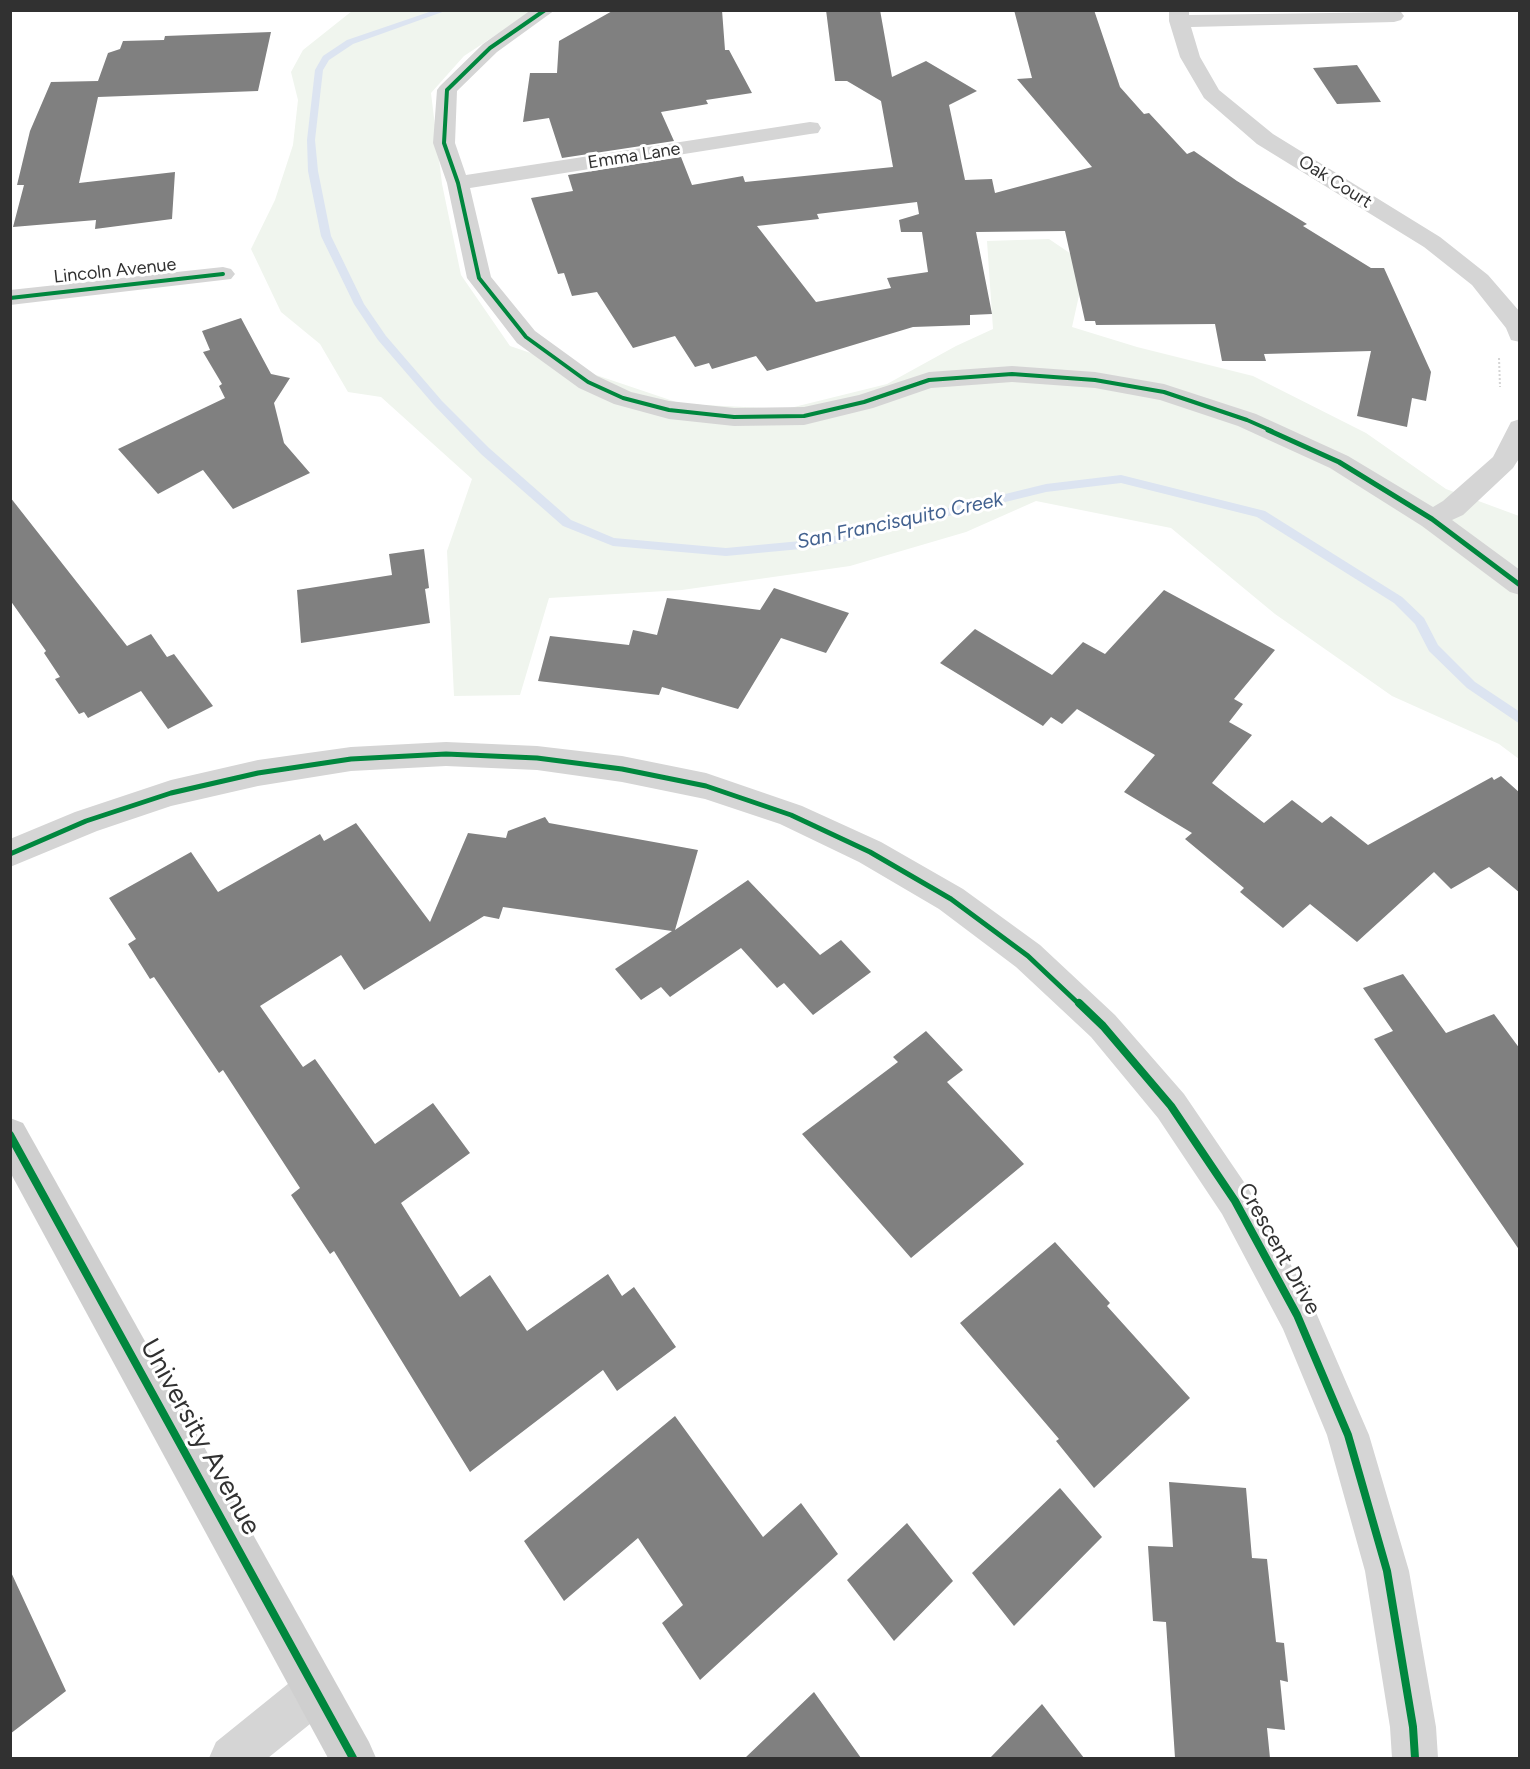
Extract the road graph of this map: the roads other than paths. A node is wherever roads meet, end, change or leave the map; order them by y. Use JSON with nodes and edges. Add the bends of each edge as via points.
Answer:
{"nodes":[{"id":1,"x":545,"y":10,"type":"edge"},
{"id":2,"x":1179,"y":16,"type":"edge"},
{"id":3,"x":1394,"y":16,"type":"dead end"},
{"id":4,"x":810,"y":128,"type":"dead end"},
{"id":5,"x":458,"y":183,"type":"junction"},
{"id":6,"x":223,"y":274,"type":"dead end"},
{"id":7,"x":10,"y":298,"type":"edge"},
{"id":8,"x":1520,"y":334,"type":"edge"},
{"id":9,"x":1520,"y":428,"type":"edge"},
{"id":10,"x":1432,"y":519,"type":"junction"},
{"id":11,"x":1520,"y":585,"type":"edge"},
{"id":12,"x":10,"y":854,"type":"edge"},
{"id":13,"x":10,"y":1135,"type":"edge"},
{"id":14,"x":315,"y":1691,"type":"junction"},
{"id":15,"x":232,"y":1758,"type":"edge"},
{"id":16,"x":353,"y":1758,"type":"edge"},
{"id":17,"x":1415,"y":1758,"type":"edge"}],
"edges":[{"from":1,"to":5,"type":"street","via":[[490,48],[447,90],[444,143]]},
{"from":2,"to":3,"type":"street"},
{"from":2,"to":8,"type":"street","name":"Oak Court","via":[[1190,57],[1211,94],[1265,139],[1432,242],[1480,280],[1518,326]]},
{"from":4,"to":5,"type":"street","name":"Emma Lane"},
{"from":5,"to":10,"type":"street","via":[[479,278],[526,337],[588,381],[623,398],[669,410],[734,417],[804,417],[929,380],[1012,374],[1095,380],[1164,392],[1247,420],[1339,462]]},
{"from":6,"to":7,"type":"street","name":"Lincoln Avenue"},
{"from":9,"to":10,"type":"street","via":[[1504,462],[1453,508]]},
{"from":10,"to":11,"type":"street"},
{"from":12,"to":17,"type":"street","name":"Crescent Drive","via":[[86,821],[160,796],[258,772],[446,754],[537,758],[622,769],[706,786],[791,814],[870,852],[951,899],[1029,957],[1103,1026],[1171,1106],[1235,1201],[1297,1315],[1348,1435],[1387,1571]]},
{"from":13,"to":14,"type":"main road","name":"University Avenue"},
{"from":14,"to":15,"type":"street"},
{"from":14,"to":16,"type":"main road","name":"University Avenue"}]}
